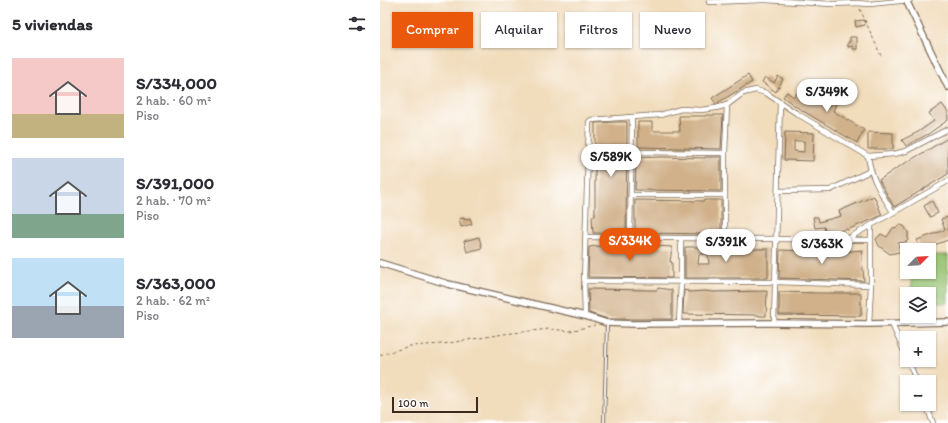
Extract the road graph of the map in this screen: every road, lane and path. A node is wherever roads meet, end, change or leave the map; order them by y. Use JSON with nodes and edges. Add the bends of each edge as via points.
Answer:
{"nodes":[{"id":1,"x":764,"y":0,"type":"edge"},
{"id":2,"x":907,"y":0,"type":"edge"},
{"id":3,"x":709,"y":2,"type":"dead end"},
{"id":4,"x":857,"y":2,"type":"edge"},
{"id":5,"x":881,"y":56,"type":"dead end"},
{"id":6,"x":948,"y":87,"type":"edge"},
{"id":7,"x":780,"y":102,"type":"junction"},
{"id":8,"x":727,"y":105,"type":"junction"},
{"id":9,"x":632,"y":117,"type":"junction"},
{"id":10,"x":948,"y":130,"type":"edge"},
{"id":11,"x":631,"y":152,"type":"junction"},
{"id":12,"x":725,"y":153,"type":"junction"},
{"id":13,"x":868,"y":156,"type":"junction"},
{"id":14,"x":870,"y":171,"type":"junction"},
{"id":15,"x":948,"y":181,"type":"edge"},
{"id":16,"x":778,"y":191,"type":"junction"},
{"id":17,"x":631,"y":195,"type":"junction"},
{"id":18,"x":725,"y":196,"type":"junction"},
{"id":19,"x":893,"y":212,"type":"junction"},
{"id":20,"x":871,"y":225,"type":"junction"},
{"id":21,"x":586,"y":237,"type":"junction"},
{"id":22,"x":630,"y":238,"type":"junction"},
{"id":23,"x":681,"y":238,"type":"junction"},
{"id":24,"x":725,"y":238,"type":"junction"},
{"id":25,"x":777,"y":239,"type":"junction"},
{"id":26,"x":846,"y":240,"type":"junction"},
{"id":27,"x":871,"y":240,"type":"junction"},
{"id":28,"x":380,"y":263,"type":"edge"},
{"id":29,"x":584,"y":281,"type":"junction"},
{"id":30,"x":681,"y":282,"type":"junction"},
{"id":31,"x":775,"y":282,"type":"junction"},
{"id":32,"x":871,"y":285,"type":"junction"},
{"id":33,"x":585,"y":316,"type":"junction"},
{"id":34,"x":948,"y":322,"type":"edge"},
{"id":35,"x":607,"y":323,"type":"junction"},
{"id":36,"x":774,"y":323,"type":"junction"},
{"id":37,"x":679,"y":324,"type":"junction"},
{"id":38,"x":869,"y":324,"type":"junction"},
{"id":39,"x":892,"y":324,"type":"junction"},
{"id":40,"x":900,"y":343,"type":"edge"},
{"id":41,"x":380,"y":356,"type":"edge"},
{"id":42,"x":929,"y":411,"type":"edge"},
{"id":43,"x":604,"y":423,"type":"edge"},
{"id":44,"x":933,"y":423,"type":"edge"}],
"edges":[{"from":1,"to":3,"type":"street"},
{"from":1,"to":4,"type":"street","via":[[832,4]]},
{"from":2,"to":4,"type":"street","via":[[870,4]]},
{"from":2,"to":6,"type":"street"},
{"from":4,"to":5,"type":"path"},
{"from":7,"to":8,"type":"street","via":[[756,90],[743,93]]},
{"from":7,"to":13,"type":"street"},
{"from":7,"to":16,"type":"street"},
{"from":8,"to":9,"type":"street"},
{"from":8,"to":12,"type":"street"},
{"from":9,"to":11,"type":"street"},
{"from":9,"to":21,"type":"street","via":[[593,119],[589,122]]},
{"from":10,"to":13,"type":"street","via":[[906,151]]},
{"from":11,"to":12,"type":"street"},
{"from":11,"to":17,"type":"street"},
{"from":12,"to":18,"type":"street"},
{"from":13,"to":14,"type":"street"},
{"from":14,"to":16,"type":"street","via":[[830,190]]},
{"from":14,"to":19,"type":"street"},
{"from":15,"to":19,"type":"street"},
{"from":16,"to":25,"type":"street"},
{"from":17,"to":18,"type":"street"},
{"from":17,"to":22,"type":"street"},
{"from":18,"to":24,"type":"street"},
{"from":19,"to":20,"type":"street"},
{"from":20,"to":26,"type":"street"},
{"from":20,"to":27,"type":"street"},
{"from":21,"to":22,"type":"street"},
{"from":21,"to":29,"type":"street"},
{"from":22,"to":23,"type":"street"},
{"from":23,"to":24,"type":"street"},
{"from":23,"to":30,"type":"street"},
{"from":24,"to":25,"type":"street"},
{"from":25,"to":26,"type":"street"},
{"from":25,"to":31,"type":"street"},
{"from":26,"to":27,"type":"street"},
{"from":27,"to":32,"type":"street"},
{"from":28,"to":33,"type":"street","via":[[448,284]]},
{"from":29,"to":30,"type":"street"},
{"from":29,"to":33,"type":"street"},
{"from":30,"to":31,"type":"street"},
{"from":30,"to":37,"type":"street"},
{"from":31,"to":32,"type":"street"},
{"from":31,"to":36,"type":"street"},
{"from":32,"to":38,"type":"street"},
{"from":33,"to":35,"type":"street"},
{"from":34,"to":39,"type":"street"},
{"from":35,"to":37,"type":"street"},
{"from":35,"to":41,"type":"path","via":[[570,330],[549,329],[443,344],[410,346]]},
{"from":35,"to":43,"type":"lane"},
{"from":36,"to":37,"type":"street"},
{"from":36,"to":38,"type":"street"},
{"from":38,"to":39,"type":"street"},
{"from":39,"to":40,"type":"street"},
{"from":42,"to":44,"type":"street"}]}
